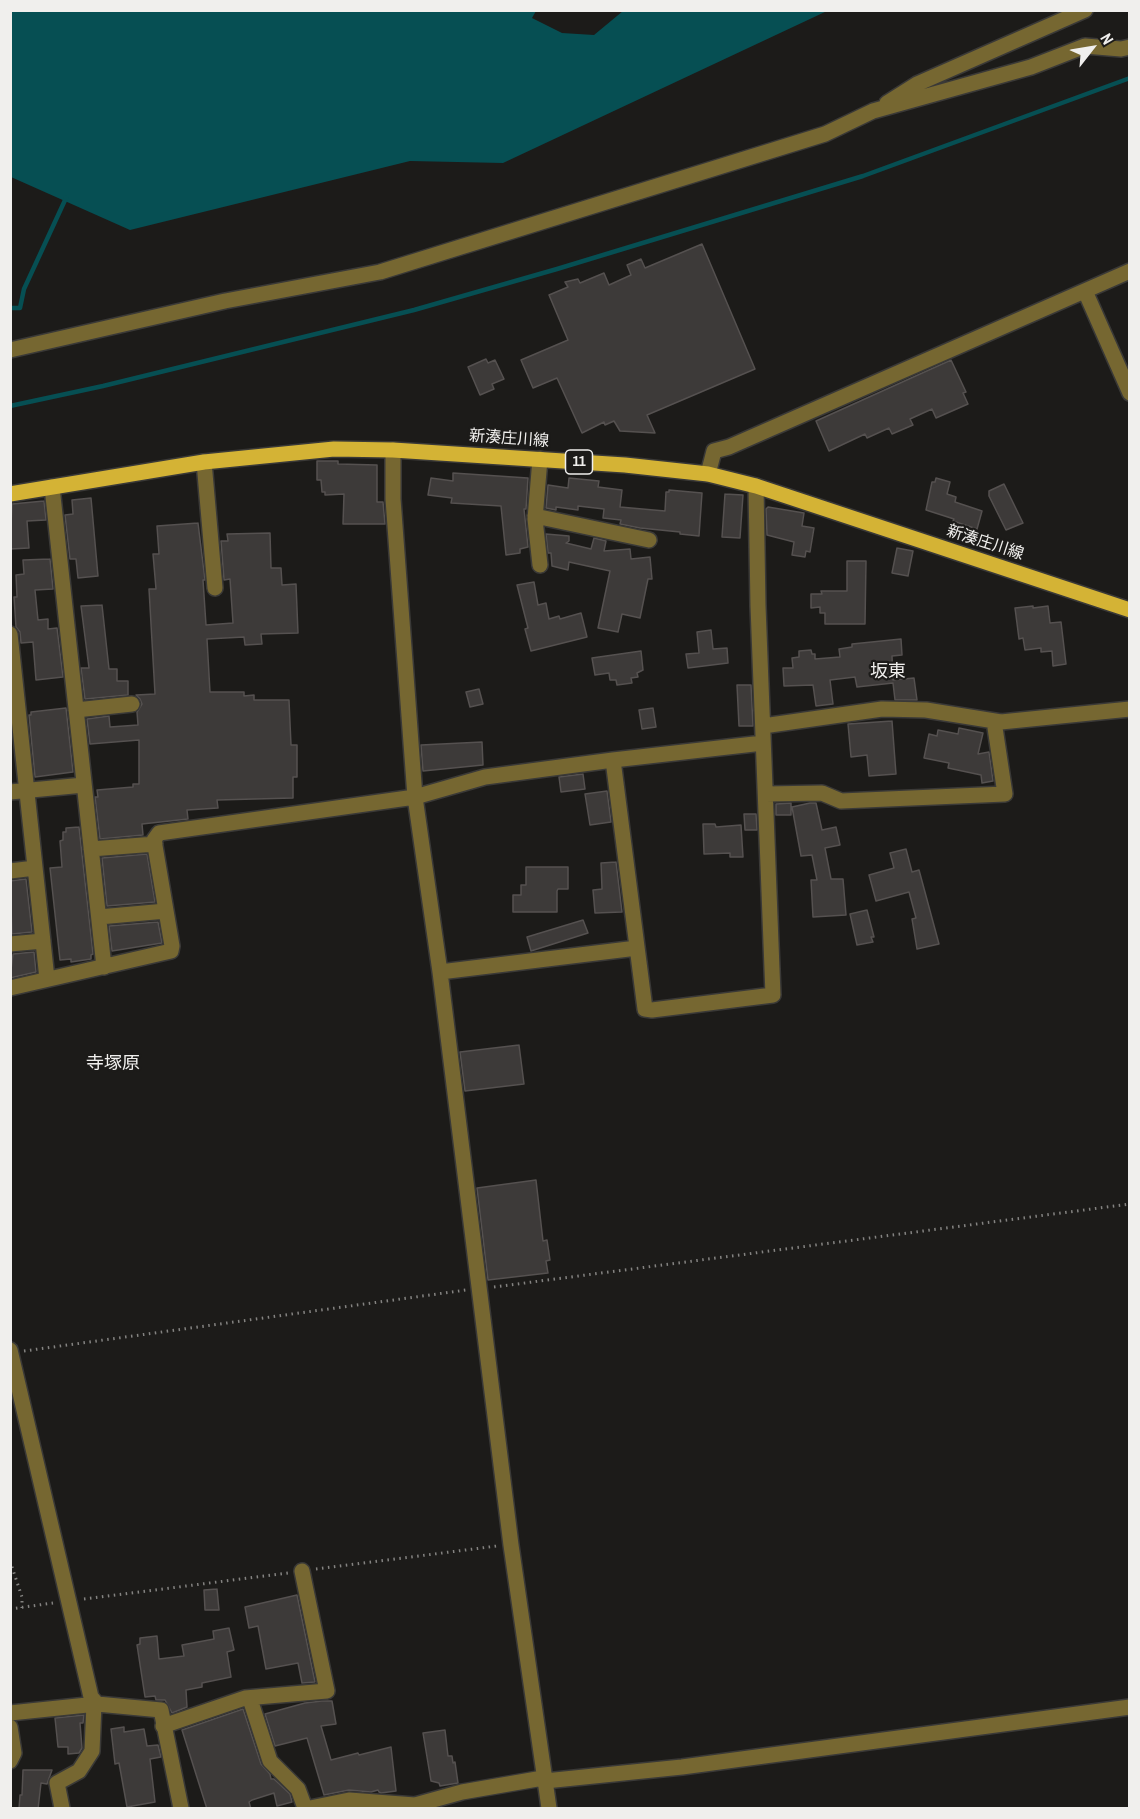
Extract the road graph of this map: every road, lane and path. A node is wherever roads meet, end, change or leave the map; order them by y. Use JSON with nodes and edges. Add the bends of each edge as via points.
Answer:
{"nodes":[{"id":1,"x":1085,"y":10,"type":"edge"},
{"id":2,"x":1130,"y":46,"type":"edge"},
{"id":3,"x":873,"y":111,"type":"junction"},
{"id":4,"x":1130,"y":271,"type":"edge"},
{"id":5,"x":1085,"y":291,"type":"junction"},
{"id":6,"x":10,"y":350,"type":"edge"},
{"id":7,"x":1130,"y":393,"type":"edge"},
{"id":8,"x":393,"y":450,"type":"junction"},
{"id":9,"x":540,"y":459,"type":"junction"},
{"id":10,"x":204,"y":462,"type":"junction"},
{"id":11,"x":708,"y":474,"type":"junction"},
{"id":12,"x":756,"y":486,"type":"junction"},
{"id":13,"x":52,"y":487,"type":"junction"},
{"id":14,"x":10,"y":494,"type":"edge"},
{"id":15,"x":535,"y":516,"type":"junction"},
{"id":16,"x":649,"y":540,"type":"dead end"},
{"id":17,"x":540,"y":565,"type":"dead end"},
{"id":18,"x":215,"y":588,"type":"dead end"},
{"id":19,"x":1130,"y":610,"type":"edge"},
{"id":20,"x":10,"y":634,"type":"edge"},
{"id":21,"x":132,"y":704,"type":"dead end"},
{"id":22,"x":14,"y":708,"type":"edge"},
{"id":23,"x":1130,"y":709,"type":"edge"},
{"id":24,"x":76,"y":710,"type":"junction"},
{"id":25,"x":994,"y":721,"type":"junction"},
{"id":26,"x":763,"y":726,"type":"junction"},
{"id":27,"x":763,"y":743,"type":"junction"},
{"id":28,"x":613,"y":760,"type":"junction"},
{"id":29,"x":84,"y":785,"type":"junction"},
{"id":30,"x":26,"y":790,"type":"junction"},
{"id":31,"x":10,"y":792,"type":"edge"},
{"id":32,"x":766,"y":794,"type":"junction"},
{"id":33,"x":415,"y":797,"type":"junction"},
{"id":34,"x":157,"y":838,"type":"junction"},
{"id":35,"x":91,"y":849,"type":"junction"},
{"id":36,"x":35,"y":868,"type":"junction"},
{"id":37,"x":10,"y":871,"type":"edge"},
{"id":38,"x":166,"y":911,"type":"junction"},
{"id":39,"x":99,"y":917,"type":"junction"},
{"id":40,"x":43,"y":941,"type":"junction"},
{"id":41,"x":10,"y":944,"type":"edge"},
{"id":42,"x":637,"y":948,"type":"junction"},
{"id":43,"x":104,"y":967,"type":"junction"},
{"id":44,"x":440,"y":972,"type":"junction"},
{"id":45,"x":47,"y":979,"type":"junction"},
{"id":46,"x":10,"y":988,"type":"edge"},
{"id":47,"x":1130,"y":1204,"type":"edge"},
{"id":48,"x":480,"y":1288,"type":"junction"},
{"id":49,"x":11,"y":1351,"type":"edge"},
{"id":50,"x":512,"y":1545,"type":"junction"},
{"id":51,"x":10,"y":1561,"type":"edge"},
{"id":52,"x":302,"y":1571,"type":"junction"},
{"id":53,"x":68,"y":1601,"type":"junction"},
{"id":54,"x":22,"y":1608,"type":"junction"},
{"id":55,"x":10,"y":1609,"type":"edge"},
{"id":56,"x":250,"y":1699,"type":"junction"},
{"id":57,"x":95,"y":1704,"type":"junction"},
{"id":58,"x":1130,"y":1707,"type":"edge"},
{"id":59,"x":10,"y":1713,"type":"edge"},
{"id":60,"x":163,"y":1726,"type":"junction"},
{"id":61,"x":10,"y":1727,"type":"edge"},
{"id":62,"x":10,"y":1761,"type":"edge"},
{"id":63,"x":544,"y":1779,"type":"junction"},
{"id":64,"x":403,"y":1807,"type":"edge"},
{"id":65,"x":62,"y":1809,"type":"edge"},
{"id":66,"x":180,"y":1809,"type":"edge"},
{"id":67,"x":305,"y":1809,"type":"edge"},
{"id":68,"x":310,"y":1809,"type":"edge"},
{"id":69,"x":549,"y":1809,"type":"edge"}],
"edges":[{"from":1,"to":3,"type":"street","via":[[917,84]]},
{"from":2,"to":3,"type":"street","via":[[1085,46],[1031,67]]},
{"from":3,"to":6,"type":"street","via":[[825,134],[380,272],[225,301]]},
{"from":4,"to":5,"type":"street"},
{"from":5,"to":7,"type":"street"},
{"from":5,"to":11,"type":"street","via":[[714,451]]},
{"from":8,"to":9,"type":"main road","name":"新湊庄川線","number":"11"},
{"from":8,"to":10,"type":"main road","name":"新湊庄川線","number":"11","via":[[334,449]]},
{"from":8,"to":33,"type":"street","via":[[393,499]]},
{"from":9,"to":11,"type":"main road","name":"新湊庄川線","number":"11"},
{"from":9,"to":15,"type":"street"},
{"from":10,"to":13,"type":"main road","name":"新湊庄川線","number":"11"},
{"from":10,"to":18,"type":"street"},
{"from":11,"to":12,"type":"main road","name":"新湊庄川線","number":"11"},
{"from":12,"to":19,"type":"main road","name":"新湊庄川線","number":"11"},
{"from":12,"to":26,"type":"street"},
{"from":13,"to":14,"type":"main road","name":"新湊庄川線","number":"11"},
{"from":13,"to":24,"type":"street"},
{"from":15,"to":16,"type":"street"},
{"from":15,"to":17,"type":"street"},
{"from":20,"to":22,"type":"street"},
{"from":21,"to":24,"type":"street"},
{"from":22,"to":30,"type":"street"},
{"from":23,"to":25,"type":"street"},
{"from":24,"to":29,"type":"street"},
{"from":25,"to":26,"type":"street","via":[[926,710],[882,709]]},
{"from":25,"to":32,"type":"street","via":[[1005,794],[841,801],[822,793]]},
{"from":26,"to":27,"type":"street"},
{"from":27,"to":28,"type":"street"},
{"from":27,"to":32,"type":"street"},
{"from":28,"to":33,"type":"street","via":[[485,777]]},
{"from":28,"to":42,"type":"street"},
{"from":29,"to":30,"type":"street"},
{"from":29,"to":35,"type":"street"},
{"from":30,"to":31,"type":"street"},
{"from":30,"to":36,"type":"street"},
{"from":32,"to":42,"type":"street","via":[[773,995],[645,1009]]},
{"from":33,"to":34,"type":"street"},
{"from":33,"to":44,"type":"street"},
{"from":34,"to":35,"type":"street"},
{"from":34,"to":38,"type":"street"},
{"from":35,"to":39,"type":"street"},
{"from":36,"to":37,"type":"street"},
{"from":36,"to":40,"type":"street"},
{"from":38,"to":39,"type":"street"},
{"from":38,"to":43,"type":"street","via":[[171,951]]},
{"from":39,"to":43,"type":"street"},
{"from":40,"to":41,"type":"street"},
{"from":40,"to":45,"type":"street"},
{"from":42,"to":44,"type":"street"},
{"from":43,"to":45,"type":"street"},
{"from":44,"to":48,"type":"street"},
{"from":45,"to":46,"type":"street"},
{"from":47,"to":48,"type":"path"},
{"from":48,"to":49,"type":"path"},
{"from":48,"to":50,"type":"street"},
{"from":49,"to":53,"type":"street"},
{"from":50,"to":52,"type":"path"},
{"from":50,"to":63,"type":"street"},
{"from":51,"to":54,"type":"path"},
{"from":52,"to":53,"type":"path"},
{"from":52,"to":56,"type":"street","via":[[327,1691]]},
{"from":53,"to":54,"type":"path"},
{"from":53,"to":57,"type":"street"},
{"from":54,"to":55,"type":"path"},
{"from":56,"to":60,"type":"street"},
{"from":56,"to":67,"type":"street","via":[[270,1761],[298,1789]]},
{"from":57,"to":59,"type":"street"},
{"from":57,"to":60,"type":"street","via":[[160,1710]]},
{"from":57,"to":65,"type":"street","via":[[92,1751],[79,1771],[57,1783]]},
{"from":58,"to":63,"type":"street","via":[[682,1767]]},
{"from":60,"to":66,"type":"street"},
{"from":61,"to":62,"type":"street","via":[[14,1753]]},
{"from":63,"to":64,"type":"street","via":[[462,1792]]},
{"from":63,"to":69,"type":"street"},
{"from":64,"to":68,"type":"street","via":[[349,1800]]}]}
